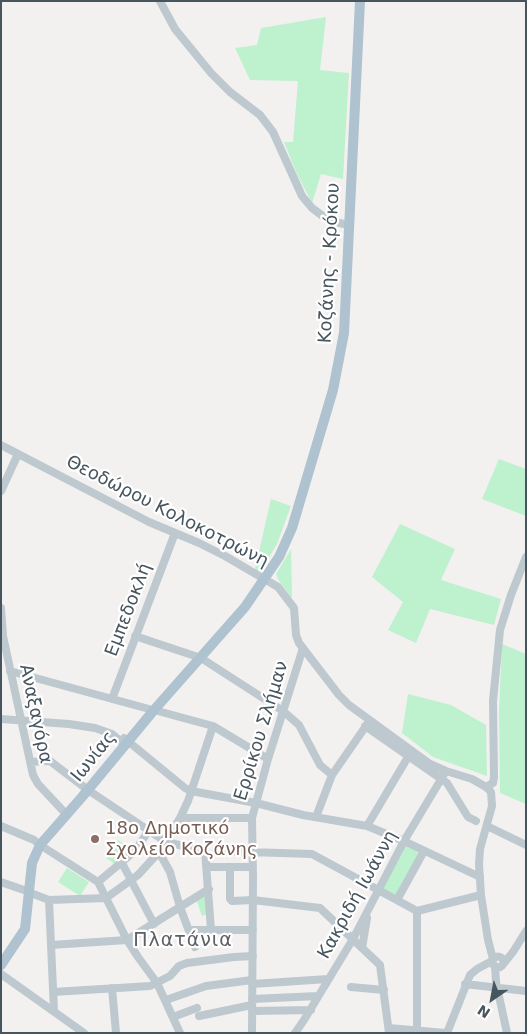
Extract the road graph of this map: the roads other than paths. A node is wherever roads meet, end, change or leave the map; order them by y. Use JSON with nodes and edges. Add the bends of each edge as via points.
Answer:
{"nodes":[{"id":1,"x":160,"y":1,"type":"edge"},
{"id":2,"x":360,"y":1,"type":"edge"},
{"id":3,"x":348,"y":225,"type":"junction"},
{"id":4,"x":1,"y":445,"type":"edge"},
{"id":5,"x":18,"y":454,"type":"junction"},
{"id":6,"x":1,"y":491,"type":"edge"},
{"id":7,"x":175,"y":533,"type":"junction"},
{"id":8,"x":526,"y":557,"type":"edge"},
{"id":9,"x":264,"y":578,"type":"junction"},
{"id":10,"x":1,"y":608,"type":"edge"},
{"id":11,"x":135,"y":636,"type":"junction"},
{"id":12,"x":2,"y":637,"type":"edge"},
{"id":13,"x":303,"y":648,"type":"junction"},
{"id":14,"x":199,"y":657,"type":"junction"},
{"id":15,"x":10,"y":671,"type":"junction"},
{"id":16,"x":112,"y":699,"type":"junction"},
{"id":17,"x":151,"y":709,"type":"junction"},
{"id":18,"x":283,"y":711,"type":"junction"},
{"id":19,"x":1,"y":719,"type":"edge"},
{"id":20,"x":21,"y":720,"type":"junction"},
{"id":21,"x":367,"y":724,"type":"junction"},
{"id":22,"x":214,"y":726,"type":"junction"},
{"id":23,"x":125,"y":742,"type":"junction"},
{"id":24,"x":408,"y":757,"type":"junction"},
{"id":25,"x":268,"y":759,"type":"junction"},
{"id":26,"x":30,"y":762,"type":"junction"},
{"id":27,"x":446,"y":771,"type":"junction"},
{"id":28,"x":332,"y":775,"type":"junction"},
{"id":29,"x":441,"y":780,"type":"junction"},
{"id":30,"x":486,"y":787,"type":"junction"},
{"id":31,"x":86,"y":788,"type":"junction"},
{"id":32,"x":191,"y":791,"type":"junction"},
{"id":33,"x":256,"y":802,"type":"junction"},
{"id":34,"x":65,"y":813,"type":"junction"},
{"id":35,"x":316,"y":817,"type":"junction"},
{"id":36,"x":180,"y":818,"type":"junction"},
{"id":37,"x":252,"y":818,"type":"junction"},
{"id":38,"x":476,"y":821,"type":"dead end"},
{"id":39,"x":1,"y":826,"type":"edge"},
{"id":40,"x":366,"y":826,"type":"junction"},
{"id":41,"x":488,"y":826,"type":"junction"},
{"id":42,"x":149,"y":830,"type":"junction"},
{"id":43,"x":404,"y":841,"type":"junction"},
{"id":44,"x":166,"y":842,"type":"junction"},
{"id":45,"x":38,"y":843,"type":"junction"},
{"id":46,"x":526,"y":845,"type":"edge"},
{"id":47,"x":424,"y":851,"type":"junction"},
{"id":48,"x":159,"y":852,"type":"junction"},
{"id":49,"x":216,"y":852,"type":"dead end"},
{"id":50,"x":253,"y":852,"type":"junction"},
{"id":51,"x":122,"y":863,"type":"junction"},
{"id":52,"x":207,"y":867,"type":"junction"},
{"id":53,"x":230,"y":867,"type":"junction"},
{"id":54,"x":253,"y":867,"type":"junction"},
{"id":55,"x":480,"y":877,"type":"junction"},
{"id":56,"x":132,"y":881,"type":"junction"},
{"id":57,"x":1,"y":882,"type":"edge"},
{"id":58,"x":98,"y":882,"type":"junction"},
{"id":59,"x":208,"y":888,"type":"junction"},
{"id":60,"x":378,"y":890,"type":"junction"},
{"id":61,"x":26,"y":891,"type":"junction"},
{"id":62,"x":481,"y":895,"type":"junction"},
{"id":63,"x":106,"y":898,"type":"junction"},
{"id":64,"x":49,"y":900,"type":"junction"},
{"id":65,"x":253,"y":900,"type":"junction"},
{"id":66,"x":397,"y":900,"type":"junction"},
{"id":67,"x":180,"y":907,"type":"junction"},
{"id":68,"x":368,"y":910,"type":"junction"},
{"id":69,"x":417,"y":911,"type":"junction"},
{"id":70,"x":154,"y":924,"type":"junction"},
{"id":71,"x":190,"y":930,"type":"junction"},
{"id":72,"x":211,"y":930,"type":"junction"},
{"id":73,"x":253,"y":930,"type":"junction"},
{"id":74,"x":526,"y":931,"type":"edge"},
{"id":75,"x":127,"y":940,"type":"junction"},
{"id":76,"x":353,"y":940,"type":"junction"},
{"id":77,"x":51,"y":945,"type":"junction"},
{"id":78,"x":195,"y":947,"type":"dead end"},
{"id":79,"x":362,"y":948,"type":"junction"},
{"id":80,"x":253,"y":956,"type":"junction"},
{"id":81,"x":1,"y":959,"type":"edge"},
{"id":82,"x":498,"y":961,"type":"junction"},
{"id":83,"x":1,"y":965,"type":"edge"},
{"id":84,"x":1,"y":974,"type":"edge"},
{"id":85,"x":328,"y":979,"type":"junction"},
{"id":86,"x":252,"y":982,"type":"junction"},
{"id":87,"x":157,"y":983,"type":"junction"},
{"id":88,"x":465,"y":984,"type":"junction"},
{"id":89,"x":351,"y":987,"type":"dead end"},
{"id":90,"x":112,"y":988,"type":"junction"},
{"id":91,"x":498,"y":988,"type":"junction"},
{"id":92,"x":384,"y":990,"type":"junction"},
{"id":93,"x":526,"y":991,"type":"edge"},
{"id":94,"x":53,"y":992,"type":"junction"},
{"id":95,"x":318,"y":996,"type":"junction"},
{"id":96,"x":166,"y":1000,"type":"junction"},
{"id":97,"x":252,"y":1005,"type":"junction"},
{"id":98,"x":311,"y":1010,"type":"junction"},
{"id":99,"x":54,"y":1011,"type":"junction"},
{"id":100,"x":173,"y":1017,"type":"junction"},
{"id":101,"x":389,"y":1030,"type":"edge"},
{"id":102,"x":417,"y":1030,"type":"junction"},
{"id":103,"x":84,"y":1033,"type":"edge"},
{"id":104,"x":116,"y":1033,"type":"edge"},
{"id":105,"x":180,"y":1033,"type":"edge"},
{"id":106,"x":252,"y":1033,"type":"edge"},
{"id":107,"x":295,"y":1033,"type":"edge"},
{"id":108,"x":446,"y":1033,"type":"edge"},
{"id":109,"x":507,"y":1033,"type":"edge"}],
"edges":[{"from":1,"to":3,"type":"street","via":[[175,29],[211,73],[260,115],[274,132],[302,196],[312,208],[328,220]]},
{"from":2,"to":3,"type":"main road","name":"Κοζάνης - Κρόκου"},
{"from":3,"to":9,"type":"main road","name":"Κοζάνης - Κρόκου","via":[[346,310],[340,358],[327,414],[283,549]]},
{"from":4,"to":5,"type":"street","name":"Θεοδώρου Κολοκοτρώνη"},
{"from":5,"to":6,"type":"street"},
{"from":5,"to":7,"type":"street","name":"Θεοδώρου Κολοκοτρώνη"},
{"from":7,"to":9,"type":"street","name":"Θεοδώρου Κολοκοτρώνη"},
{"from":7,"to":11,"type":"street","name":"Εμπεδοκλή"},
{"from":8,"to":30,"type":"street","via":[[500,630],[493,701],[494,777]]},
{"from":9,"to":13,"type":"street","name":"Θεοδώρου Κολοκοτρώνη","via":[[281,590],[294,608],[296,635]]},
{"from":9,"to":14,"type":"main road","name":"Ιωνίας"},
{"from":10,"to":12,"type":"street","name":"Αναξαγόρα"},
{"from":11,"to":14,"type":"street"},
{"from":11,"to":16,"type":"street","name":"Εμπεδοκλή"},
{"from":12,"to":15,"type":"street","name":"Αναξαγόρα"},
{"from":13,"to":18,"type":"street","name":"Ερρίκου Σλήμαν"},
{"from":13,"to":21,"type":"street","name":"Θεοδώρου Κολοκοτρώνη","via":[[339,696]]},
{"from":14,"to":17,"type":"main road","name":"Ιωνίας"},
{"from":14,"to":18,"type":"street"},
{"from":15,"to":16,"type":"street"},
{"from":15,"to":20,"type":"street","name":"Αναξαγόρα"},
{"from":16,"to":17,"type":"street"},
{"from":17,"to":22,"type":"street"},
{"from":17,"to":23,"type":"main road","name":"Ιωνίας"},
{"from":18,"to":25,"type":"street","name":"Ερρίκου Σλήμαν"},
{"from":18,"to":28,"type":"street","via":[[299,725],[320,765]]},
{"from":19,"to":20,"type":"street"},
{"from":20,"to":23,"type":"street","via":[[95,728]]},
{"from":20,"to":26,"type":"street","name":"Αναξαγόρα"},
{"from":21,"to":24,"type":"street"},
{"from":21,"to":27,"type":"street","name":"Θεοδώρου Κολοκοτρώνη"},
{"from":21,"to":28,"type":"street"},
{"from":22,"to":25,"type":"street"},
{"from":22,"to":32,"type":"street"},
{"from":23,"to":31,"type":"main road","name":"Ιωνίας"},
{"from":23,"to":32,"type":"street"},
{"from":24,"to":29,"type":"street"},
{"from":24,"to":40,"type":"street"},
{"from":25,"to":33,"type":"street","name":"Ερρίκου Σλήμαν"},
{"from":26,"to":31,"type":"street","via":[[50,761]]},
{"from":26,"to":34,"type":"street","name":"Αναξαγόρα","via":[[35,780]]},
{"from":27,"to":29,"type":"street","name":"Κακριδή Ιωάννη"},
{"from":27,"to":30,"type":"street","name":"Θεοδώρου Κολοκοτρώνη"},
{"from":28,"to":35,"type":"street"},
{"from":29,"to":38,"type":"street","via":[[447,783],[468,817]]},
{"from":29,"to":43,"type":"street","name":"Κακριδή Ιωάννη"},
{"from":30,"to":41,"type":"street","via":[[493,799]]},
{"from":31,"to":34,"type":"main road","name":"Ιωνίας"},
{"from":31,"to":42,"type":"street"},
{"from":32,"to":33,"type":"street"},
{"from":32,"to":36,"type":"street"},
{"from":33,"to":35,"type":"street"},
{"from":33,"to":37,"type":"street","name":"Ερρίκου Σλήμαν"},
{"from":34,"to":45,"type":"main road","name":"Ιωνίας"},
{"from":35,"to":40,"type":"street"},
{"from":36,"to":37,"type":"street"},
{"from":36,"to":44,"type":"street"},
{"from":37,"to":50,"type":"street","name":"Ερρίκου Σλήμαν"},
{"from":39,"to":45,"type":"street"},
{"from":40,"to":43,"type":"street"},
{"from":41,"to":46,"type":"street"},
{"from":41,"to":55,"type":"street","via":[[479,852]]},
{"from":42,"to":44,"type":"street"},
{"from":42,"to":51,"type":"street"},
{"from":43,"to":47,"type":"street"},
{"from":43,"to":60,"type":"street","name":"Κακριδή Ιωάννη"},
{"from":44,"to":48,"type":"street"},
{"from":44,"to":52,"type":"street","via":[[205,851]]},
{"from":45,"to":58,"type":"street"},
{"from":45,"to":61,"type":"main road","name":"Ιωνίας","via":[[28,860]]},
{"from":47,"to":55,"type":"street"},
{"from":47,"to":66,"type":"street"},
{"from":48,"to":56,"type":"street"},
{"from":48,"to":67,"type":"street","via":[[170,872]]},
{"from":49,"to":50,"type":"street"},
{"from":50,"to":54,"type":"street","name":"Ερρίκου Σλήμαν"},
{"from":50,"to":60,"type":"street","via":[[312,854]]},
{"from":51,"to":56,"type":"street"},
{"from":51,"to":58,"type":"street"},
{"from":52,"to":53,"type":"street"},
{"from":52,"to":59,"type":"street"},
{"from":53,"to":54,"type":"street"},
{"from":53,"to":65,"type":"street","via":[[232,902]]},
{"from":54,"to":65,"type":"street","name":"Ερρίκου Σλήμαν"},
{"from":55,"to":62,"type":"street"},
{"from":56,"to":63,"type":"street"},
{"from":56,"to":70,"type":"street"},
{"from":57,"to":61,"type":"street"},
{"from":58,"to":63,"type":"street"},
{"from":59,"to":67,"type":"street"},
{"from":59,"to":72,"type":"street"},
{"from":60,"to":66,"type":"street"},
{"from":60,"to":68,"type":"street","name":"Κακριδή Ιωάννη"},
{"from":61,"to":64,"type":"street"},
{"from":61,"to":81,"type":"main road","name":"Ιωνίας","via":[[20,928]]},
{"from":61,"to":83,"type":"main road","name":"Ιωνίας","via":[[25,930]]},
{"from":62,"to":69,"type":"street"},
{"from":62,"to":82,"type":"street"},
{"from":63,"to":64,"type":"street"},
{"from":63,"to":75,"type":"street"},
{"from":64,"to":77,"type":"street"},
{"from":65,"to":73,"type":"street","name":"Ερρίκου Σλήμαν"},
{"from":65,"to":76,"type":"street","via":[[320,908]]},
{"from":66,"to":69,"type":"street"},
{"from":67,"to":70,"type":"street"},
{"from":67,"to":71,"type":"street"},
{"from":68,"to":76,"type":"street","name":"Κακριδή Ιωάννη"},
{"from":68,"to":79,"type":"street"},
{"from":69,"to":102,"type":"street"},
{"from":70,"to":75,"type":"street"},
{"from":71,"to":72,"type":"street"},
{"from":71,"to":78,"type":"street"},
{"from":72,"to":73,"type":"street"},
{"from":73,"to":80,"type":"street","name":"Ερρίκου Σλήμαν"},
{"from":74,"to":82,"type":"street"},
{"from":75,"to":77,"type":"street"},
{"from":75,"to":87,"type":"street"},
{"from":76,"to":79,"type":"street"},
{"from":76,"to":85,"type":"street","name":"Κακριδή Ιωάννη"},
{"from":77,"to":94,"type":"street"},
{"from":79,"to":92,"type":"street","via":[[380,965]]},
{"from":80,"to":86,"type":"street","name":"Ερρίκου Σλήμαν"},
{"from":80,"to":87,"type":"street","via":[[234,956],[179,966]]},
{"from":82,"to":88,"type":"street","via":[[477,969]]},
{"from":82,"to":91,"type":"street"},
{"from":84,"to":99,"type":"street"},
{"from":85,"to":86,"type":"street"},
{"from":85,"to":95,"type":"street","name":"Κακριδή Ιωάννη"},
{"from":86,"to":96,"type":"street","via":[[206,986]]},
{"from":86,"to":97,"type":"street","name":"Ερρίκου Σλήμαν"},
{"from":87,"to":90,"type":"street"},
{"from":87,"to":96,"type":"street"},
{"from":88,"to":91,"type":"street"},
{"from":88,"to":108,"type":"street"},
{"from":89,"to":92,"type":"street"},
{"from":90,"to":94,"type":"street"},
{"from":90,"to":104,"type":"street"},
{"from":91,"to":93,"type":"street"},
{"from":91,"to":109,"type":"street"},
{"from":92,"to":101,"type":"street"},
{"from":94,"to":99,"type":"street"},
{"from":95,"to":97,"type":"street"},
{"from":95,"to":98,"type":"street","name":"Κακριδή Ιωάννη"},
{"from":96,"to":100,"type":"street"},
{"from":97,"to":98,"type":"street"},
{"from":97,"to":100,"type":"street"},
{"from":97,"to":106,"type":"street","name":"Ερρίκου Σλήμαν"},
{"from":98,"to":107,"type":"street","name":"Κακριδή Ιωάννη"},
{"from":99,"to":103,"type":"street"},
{"from":100,"to":105,"type":"street"},
{"from":101,"to":102,"type":"street"},
{"from":102,"to":108,"type":"street"}]}
